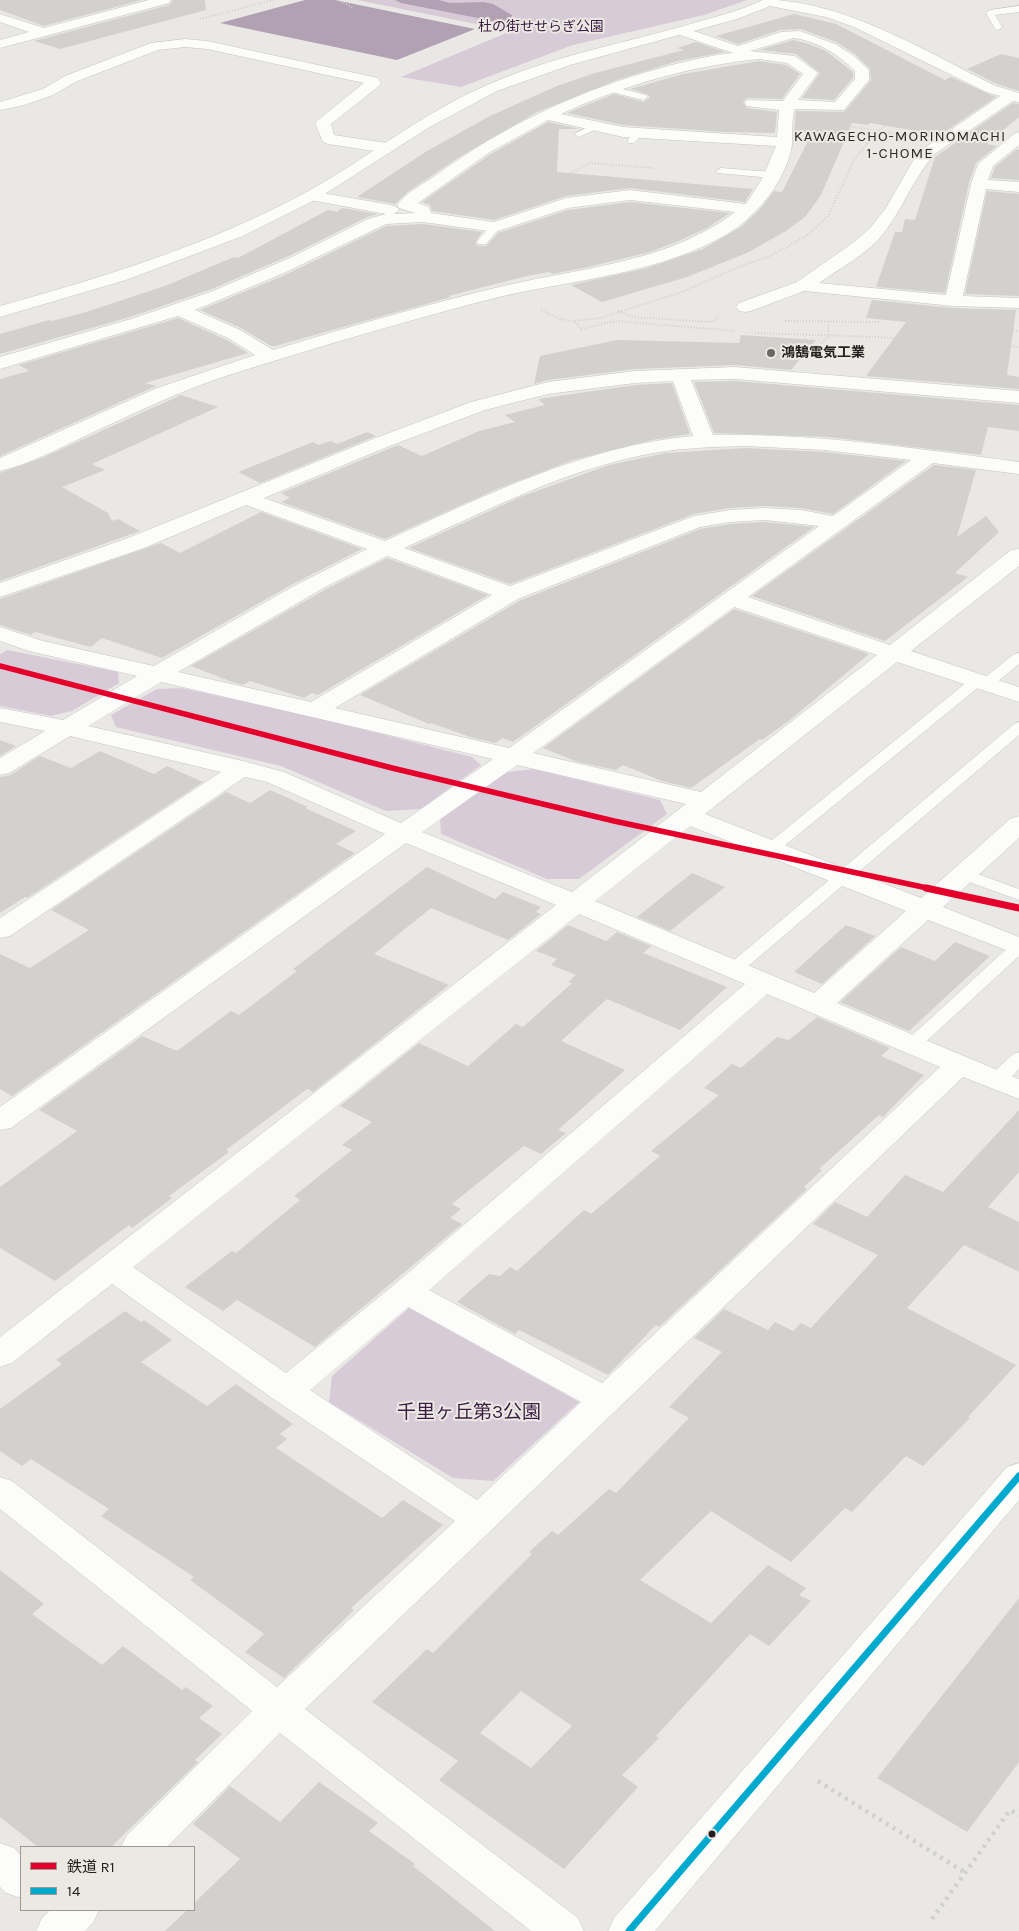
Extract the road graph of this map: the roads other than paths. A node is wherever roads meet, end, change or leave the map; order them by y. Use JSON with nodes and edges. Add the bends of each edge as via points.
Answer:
{"nodes":[{"id":1,"x":164,"y":0,"type":"edge"},
{"id":2,"x":772,"y":1,"type":"edge"},
{"id":3,"x":94,"y":3,"type":"dead end"},
{"id":4,"x":1019,"y":9,"type":"edge"},
{"id":5,"x":120,"y":11,"type":"junction"},
{"id":6,"x":0,"y":18,"type":"edge"},
{"id":7,"x":998,"y":27,"type":"dead end"},
{"id":8,"x":682,"y":30,"type":"junction"},
{"id":9,"x":42,"y":32,"type":"junction"},
{"id":10,"x":0,"y":44,"type":"edge"},
{"id":11,"x":743,"y":52,"type":"junction"},
{"id":12,"x":611,"y":89,"type":"junction"},
{"id":13,"x":642,"y":97,"type":"dead end"},
{"id":14,"x":1015,"y":97,"type":"edge"},
{"id":15,"x":752,"y":103,"type":"dead end"},
{"id":16,"x":789,"y":105,"type":"junction"},
{"id":17,"x":0,"y":106,"type":"edge"},
{"id":18,"x":985,"y":113,"type":"junction"},
{"id":19,"x":546,"y":115,"type":"junction"},
{"id":20,"x":1002,"y":116,"type":"dead end"},
{"id":21,"x":596,"y":126,"type":"junction"},
{"id":22,"x":580,"y":134,"type":"dead end"},
{"id":23,"x":1019,"y":137,"type":"edge"},
{"id":24,"x":784,"y":142,"type":"junction"},
{"id":25,"x":387,"y":148,"type":"junction"},
{"id":26,"x":721,"y":171,"type":"dead end"},
{"id":27,"x":772,"y":175,"type":"junction"},
{"id":28,"x":979,"y":184,"type":"junction"},
{"id":29,"x":1019,"y":187,"type":"edge"},
{"id":30,"x":311,"y":196,"type":"junction"},
{"id":31,"x":749,"y":210,"type":"junction"},
{"id":32,"x":394,"y":211,"type":"junction"},
{"id":33,"x":423,"y":217,"type":"junction"},
{"id":34,"x":496,"y":227,"type":"junction"},
{"id":35,"x":482,"y":242,"type":"dead end"},
{"id":36,"x":803,"y":286,"type":"junction"},
{"id":37,"x":953,"y":301,"type":"junction"},
{"id":38,"x":1019,"y":303,"type":"edge"},
{"id":39,"x":745,"y":307,"type":"dead end"},
{"id":40,"x":178,"y":309,"type":"junction"},
{"id":41,"x":0,"y":312,"type":"edge"},
{"id":42,"x":271,"y":357,"type":"junction"},
{"id":43,"x":0,"y":362,"type":"edge"},
{"id":44,"x":680,"y":375,"type":"junction"},
{"id":45,"x":1019,"y":398,"type":"edge"},
{"id":46,"x":705,"y":441,"type":"junction"},
{"id":47,"x":928,"y":457,"type":"junction"},
{"id":48,"x":0,"y":465,"type":"edge"},
{"id":49,"x":1019,"y":468,"type":"edge"},
{"id":50,"x":246,"y":498,"type":"junction"},
{"id":51,"x":836,"y":523,"type":"junction"},
{"id":52,"x":386,"y":549,"type":"junction"},
{"id":53,"x":1019,"y":555,"type":"edge"},
{"id":54,"x":0,"y":590,"type":"edge"},
{"id":55,"x":510,"y":594,"type":"junction"},
{"id":56,"x":731,"y":599,"type":"junction"},
{"id":57,"x":0,"y":634,"type":"edge"},
{"id":58,"x":895,"y":653,"type":"junction"},
{"id":59,"x":1019,"y":657,"type":"edge"},
{"id":60,"x":159,"y":674,"type":"junction"},
{"id":61,"x":982,"y":683,"type":"junction"},
{"id":62,"x":1019,"y":695,"type":"edge"},
{"id":63,"x":317,"y":709,"type":"junction"},
{"id":64,"x":0,"y":715,"type":"edge"},
{"id":65,"x":1019,"y":727,"type":"edge"},
{"id":66,"x":67,"y":728,"type":"junction"},
{"id":67,"x":512,"y":757,"type":"junction"},
{"id":68,"x":0,"y":768,"type":"edge"},
{"id":69,"x":243,"y":768,"type":"junction"},
{"id":70,"x":696,"y":808,"type":"junction"},
{"id":71,"x":1019,"y":824,"type":"edge"},
{"id":72,"x":403,"y":833,"type":"junction"},
{"id":73,"x":772,"y":848,"type":"junction"},
{"id":74,"x":964,"y":874,"type":"junction"},
{"id":75,"x":844,"y":877,"type":"junction"},
{"id":76,"x":1019,"y":895,"type":"edge"},
{"id":77,"x":576,"y":903,"type":"junction"},
{"id":78,"x":926,"y":909,"type":"junction"},
{"id":79,"x":0,"y":930,"type":"edge"},
{"id":80,"x":1019,"y":947,"type":"edge"},
{"id":81,"x":733,"y":970,"type":"junction"},
{"id":82,"x":764,"y":982,"type":"junction"},
{"id":83,"x":818,"y":1005,"type":"junction"},
{"id":84,"x":912,"y":1045,"type":"junction"},
{"id":85,"x":1019,"y":1058,"type":"edge"},
{"id":86,"x":958,"y":1065,"type":"junction"},
{"id":87,"x":1008,"y":1085,"type":"edge"},
{"id":88,"x":0,"y":1122,"type":"edge"},
{"id":89,"x":111,"y":1267,"type":"junction"},
{"id":90,"x":406,"y":1292,"type":"junction"},
{"id":91,"x":0,"y":1355,"type":"edge"},
{"id":92,"x":287,"y":1392,"type":"junction"},
{"id":93,"x":605,"y":1400,"type":"junction"},
{"id":94,"x":1019,"y":1476,"type":"edge"},
{"id":95,"x":0,"y":1490,"type":"edge"},
{"id":96,"x":479,"y":1519,"type":"junction"},
{"id":97,"x":278,"y":1710,"type":"junction"},
{"id":98,"x":142,"y":1846,"type":"edge"},
{"id":99,"x":0,"y":1861,"type":"edge"},
{"id":100,"x":20,"y":1879,"type":"edge"},
{"id":101,"x":564,"y":1931,"type":"edge"},
{"id":102,"x":629,"y":1931,"type":"edge"}],
"edges":[{"from":1,"to":5,"type":"street"},
{"from":2,"to":8,"type":"street"},
{"from":2,"to":14,"type":"street","via":[[858,24],[991,89]]},
{"from":3,"to":5,"type":"street"},
{"from":4,"to":7,"type":"lane","via":[[990,13]]},
{"from":5,"to":9,"type":"street"},
{"from":6,"to":9,"type":"street"},
{"from":8,"to":11,"type":"street"},
{"from":8,"to":25,"type":"street","via":[[566,62],[492,88],[444,112]]},
{"from":9,"to":10,"type":"street"},
{"from":11,"to":12,"type":"street"},
{"from":11,"to":16,"type":"street","via":[[790,59],[808,69],[809,77]]},
{"from":11,"to":16,"type":"street","via":[[794,34],[813,39],[856,62],[862,70],[862,80],[839,107]]},
{"from":12,"to":13,"type":"lane"},
{"from":12,"to":19,"type":"street"},
{"from":14,"to":18,"type":"street"},
{"from":15,"to":16,"type":"street"},
{"from":16,"to":24,"type":"street"},
{"from":17,"to":25,"type":"street","via":[[48,92],[70,79],[156,46],[207,45],[373,81],[323,123],[328,140]]},
{"from":18,"to":20,"type":"street"},
{"from":18,"to":36,"type":"street","via":[[922,159],[876,232]]},
{"from":19,"to":21,"type":"street"},
{"from":19,"to":32,"type":"street","via":[[508,134]]},
{"from":21,"to":22,"type":"lane"},
{"from":21,"to":24,"type":"street","via":[[634,138],[681,134]]},
{"from":23,"to":28,"type":"street","via":[[986,164]]},
{"from":24,"to":27,"type":"street"},
{"from":25,"to":30,"type":"street"},
{"from":26,"to":27,"type":"lane"},
{"from":27,"to":31,"type":"street"},
{"from":28,"to":29,"type":"street"},
{"from":28,"to":37,"type":"street"},
{"from":30,"to":32,"type":"street"},
{"from":30,"to":41,"type":"street","via":[[184,254]]},
{"from":31,"to":34,"type":"street","via":[[630,195],[566,204]]},
{"from":31,"to":42,"type":"street","via":[[697,242],[643,260],[473,299]]},
{"from":32,"to":33,"type":"street","via":[[407,220]]},
{"from":32,"to":33,"type":"street","via":[[423,210]]},
{"from":32,"to":40,"type":"street","via":[[261,277]]},
{"from":33,"to":34,"type":"street"},
{"from":34,"to":35,"type":"lane"},
{"from":36,"to":37,"type":"street"},
{"from":36,"to":39,"type":"street"},
{"from":37,"to":38,"type":"street"},
{"from":40,"to":42,"type":"street","via":[[234,334]]},
{"from":40,"to":43,"type":"street"},
{"from":42,"to":48,"type":"street","via":[[196,379]]},
{"from":44,"to":45,"type":"street","via":[[736,373],[781,376]]},
{"from":44,"to":46,"type":"street"},
{"from":44,"to":50,"type":"street","via":[[556,386],[478,406]]},
{"from":46,"to":47,"type":"street","via":[[822,445]]},
{"from":46,"to":52,"type":"street","via":[[645,449],[558,472]]},
{"from":47,"to":49,"type":"street"},
{"from":47,"to":51,"type":"street"},
{"from":50,"to":52,"type":"street"},
{"from":50,"to":54,"type":"street","via":[[136,543]]},
{"from":51,"to":55,"type":"street","via":[[796,515],[718,516],[694,522]]},
{"from":51,"to":56,"type":"street"},
{"from":52,"to":55,"type":"street"},
{"from":52,"to":60,"type":"street","via":[[301,591]]},
{"from":53,"to":58,"type":"street"},
{"from":55,"to":63,"type":"street"},
{"from":56,"to":58,"type":"street"},
{"from":56,"to":67,"type":"street"},
{"from":57,"to":60,"type":"street","via":[[37,646]]},
{"from":58,"to":61,"type":"street"},
{"from":58,"to":70,"type":"street"},
{"from":59,"to":61,"type":"lane"},
{"from":60,"to":63,"type":"street"},
{"from":60,"to":66,"type":"street"},
{"from":61,"to":62,"type":"street"},
{"from":61,"to":73,"type":"lane"},
{"from":63,"to":67,"type":"street"},
{"from":64,"to":66,"type":"street"},
{"from":65,"to":75,"type":"lane"},
{"from":66,"to":68,"type":"street"},
{"from":66,"to":69,"type":"street"},
{"from":67,"to":70,"type":"street"},
{"from":67,"to":72,"type":"street"},
{"from":69,"to":72,"type":"street","via":[[275,777]]},
{"from":69,"to":79,"type":"street"},
{"from":70,"to":73,"type":"street"},
{"from":70,"to":77,"type":"street"},
{"from":71,"to":74,"type":"street"},
{"from":72,"to":77,"type":"street"},
{"from":72,"to":88,"type":"street"},
{"from":73,"to":75,"type":"street"},
{"from":74,"to":76,"type":"lane"},
{"from":74,"to":78,"type":"street"},
{"from":75,"to":78,"type":"street"},
{"from":75,"to":81,"type":"lane"},
{"from":77,"to":81,"type":"street"},
{"from":77,"to":89,"type":"street"},
{"from":78,"to":80,"type":"street"},
{"from":78,"to":83,"type":"street"},
{"from":80,"to":84,"type":"lane"},
{"from":81,"to":82,"type":"street"},
{"from":82,"to":83,"type":"street"},
{"from":82,"to":90,"type":"street"},
{"from":83,"to":84,"type":"street"},
{"from":84,"to":86,"type":"street"},
{"from":85,"to":87,"type":"lane"},
{"from":86,"to":87,"type":"street"},
{"from":86,"to":93,"type":"street"},
{"from":89,"to":91,"type":"street"},
{"from":89,"to":92,"type":"street"},
{"from":90,"to":92,"type":"street"},
{"from":90,"to":93,"type":"street"},
{"from":92,"to":96,"type":"street"},
{"from":93,"to":96,"type":"street"},
{"from":94,"to":102,"type":"street"},
{"from":95,"to":97,"type":"street"},
{"from":96,"to":97,"type":"street"},
{"from":97,"to":98,"type":"street"},
{"from":97,"to":101,"type":"street"},
{"from":99,"to":100,"type":"street"}]}
